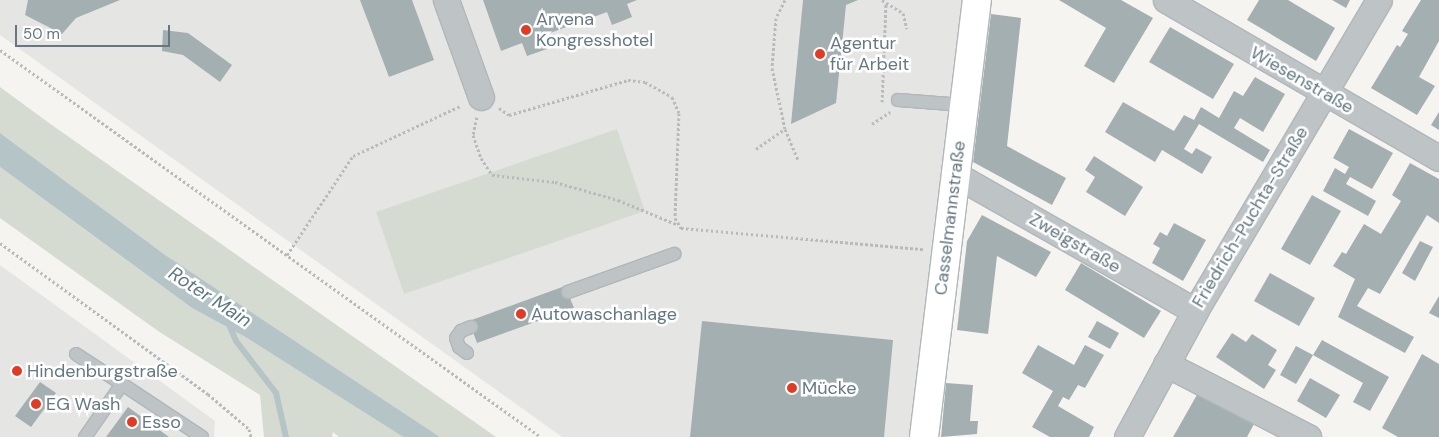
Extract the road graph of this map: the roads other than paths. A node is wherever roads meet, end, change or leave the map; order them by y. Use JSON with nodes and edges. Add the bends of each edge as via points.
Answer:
{"nodes":[{"id":1,"x":446,"y":0,"type":"edge"},
{"id":2,"x":977,"y":0,"type":"edge"},
{"id":3,"x":1166,"y":0,"type":"edge"},
{"id":4,"x":1379,"y":0,"type":"edge"},
{"id":5,"x":1325,"y":94,"type":"junction"},
{"id":6,"x":481,"y":97,"type":"road end"},
{"id":7,"x":898,"y":100,"type":"dead end"},
{"id":8,"x":964,"y":105,"type":"junction"},
{"id":9,"x":1439,"y":158,"type":"edge"},
{"id":10,"x":956,"y":175,"type":"junction"},
{"id":11,"x":674,"y":254,"type":"dead end"},
{"id":12,"x":568,"y":292,"type":"dead end"},
{"id":13,"x":1195,"y":311,"type":"junction"},
{"id":14,"x":471,"y":327,"type":"dead end"},
{"id":15,"x":467,"y":352,"type":"dead end"},
{"id":16,"x":76,"y":354,"type":"dead end"},
{"id":17,"x":1166,"y":364,"type":"junction"},
{"id":18,"x":122,"y":384,"type":"junction"},
{"id":19,"x":85,"y":437,"type":"edge"},
{"id":20,"x":202,"y":437,"type":"edge"},
{"id":21,"x":924,"y":437,"type":"edge"},
{"id":22,"x":1127,"y":437,"type":"edge"},
{"id":23,"x":1308,"y":437,"type":"edge"}],
"edges":[{"from":1,"to":6,"type":"street"},
{"from":2,"to":8,"type":"street","name":"Casselmannstraße"},
{"from":3,"to":5,"type":"street","name":"Wiesenstraße"},
{"from":4,"to":5,"type":"street","name":"Friedrich-Puchta-Straße"},
{"from":5,"to":9,"type":"street","name":"Wiesenstraße"},
{"from":5,"to":13,"type":"street","name":"Friedrich-Puchta-Straße"},
{"from":7,"to":8,"type":"lane"},
{"from":8,"to":10,"type":"street","name":"Casselmannstraße"},
{"from":10,"to":13,"type":"street","name":"Zweigstraße"},
{"from":10,"to":21,"type":"street","name":"Casselmannstraße"},
{"from":11,"to":12,"type":"lane"},
{"from":13,"to":17,"type":"street","name":"Friedrich-Puchta-Straße"},
{"from":14,"to":15,"type":"lane","via":[[461,331],[456,338],[459,347]]},
{"from":16,"to":18,"type":"lane"},
{"from":17,"to":22,"type":"street","name":"Friedrich-Puchta-Straße"},
{"from":17,"to":23,"type":"street"},
{"from":18,"to":19,"type":"lane"},
{"from":18,"to":20,"type":"lane"}]}
